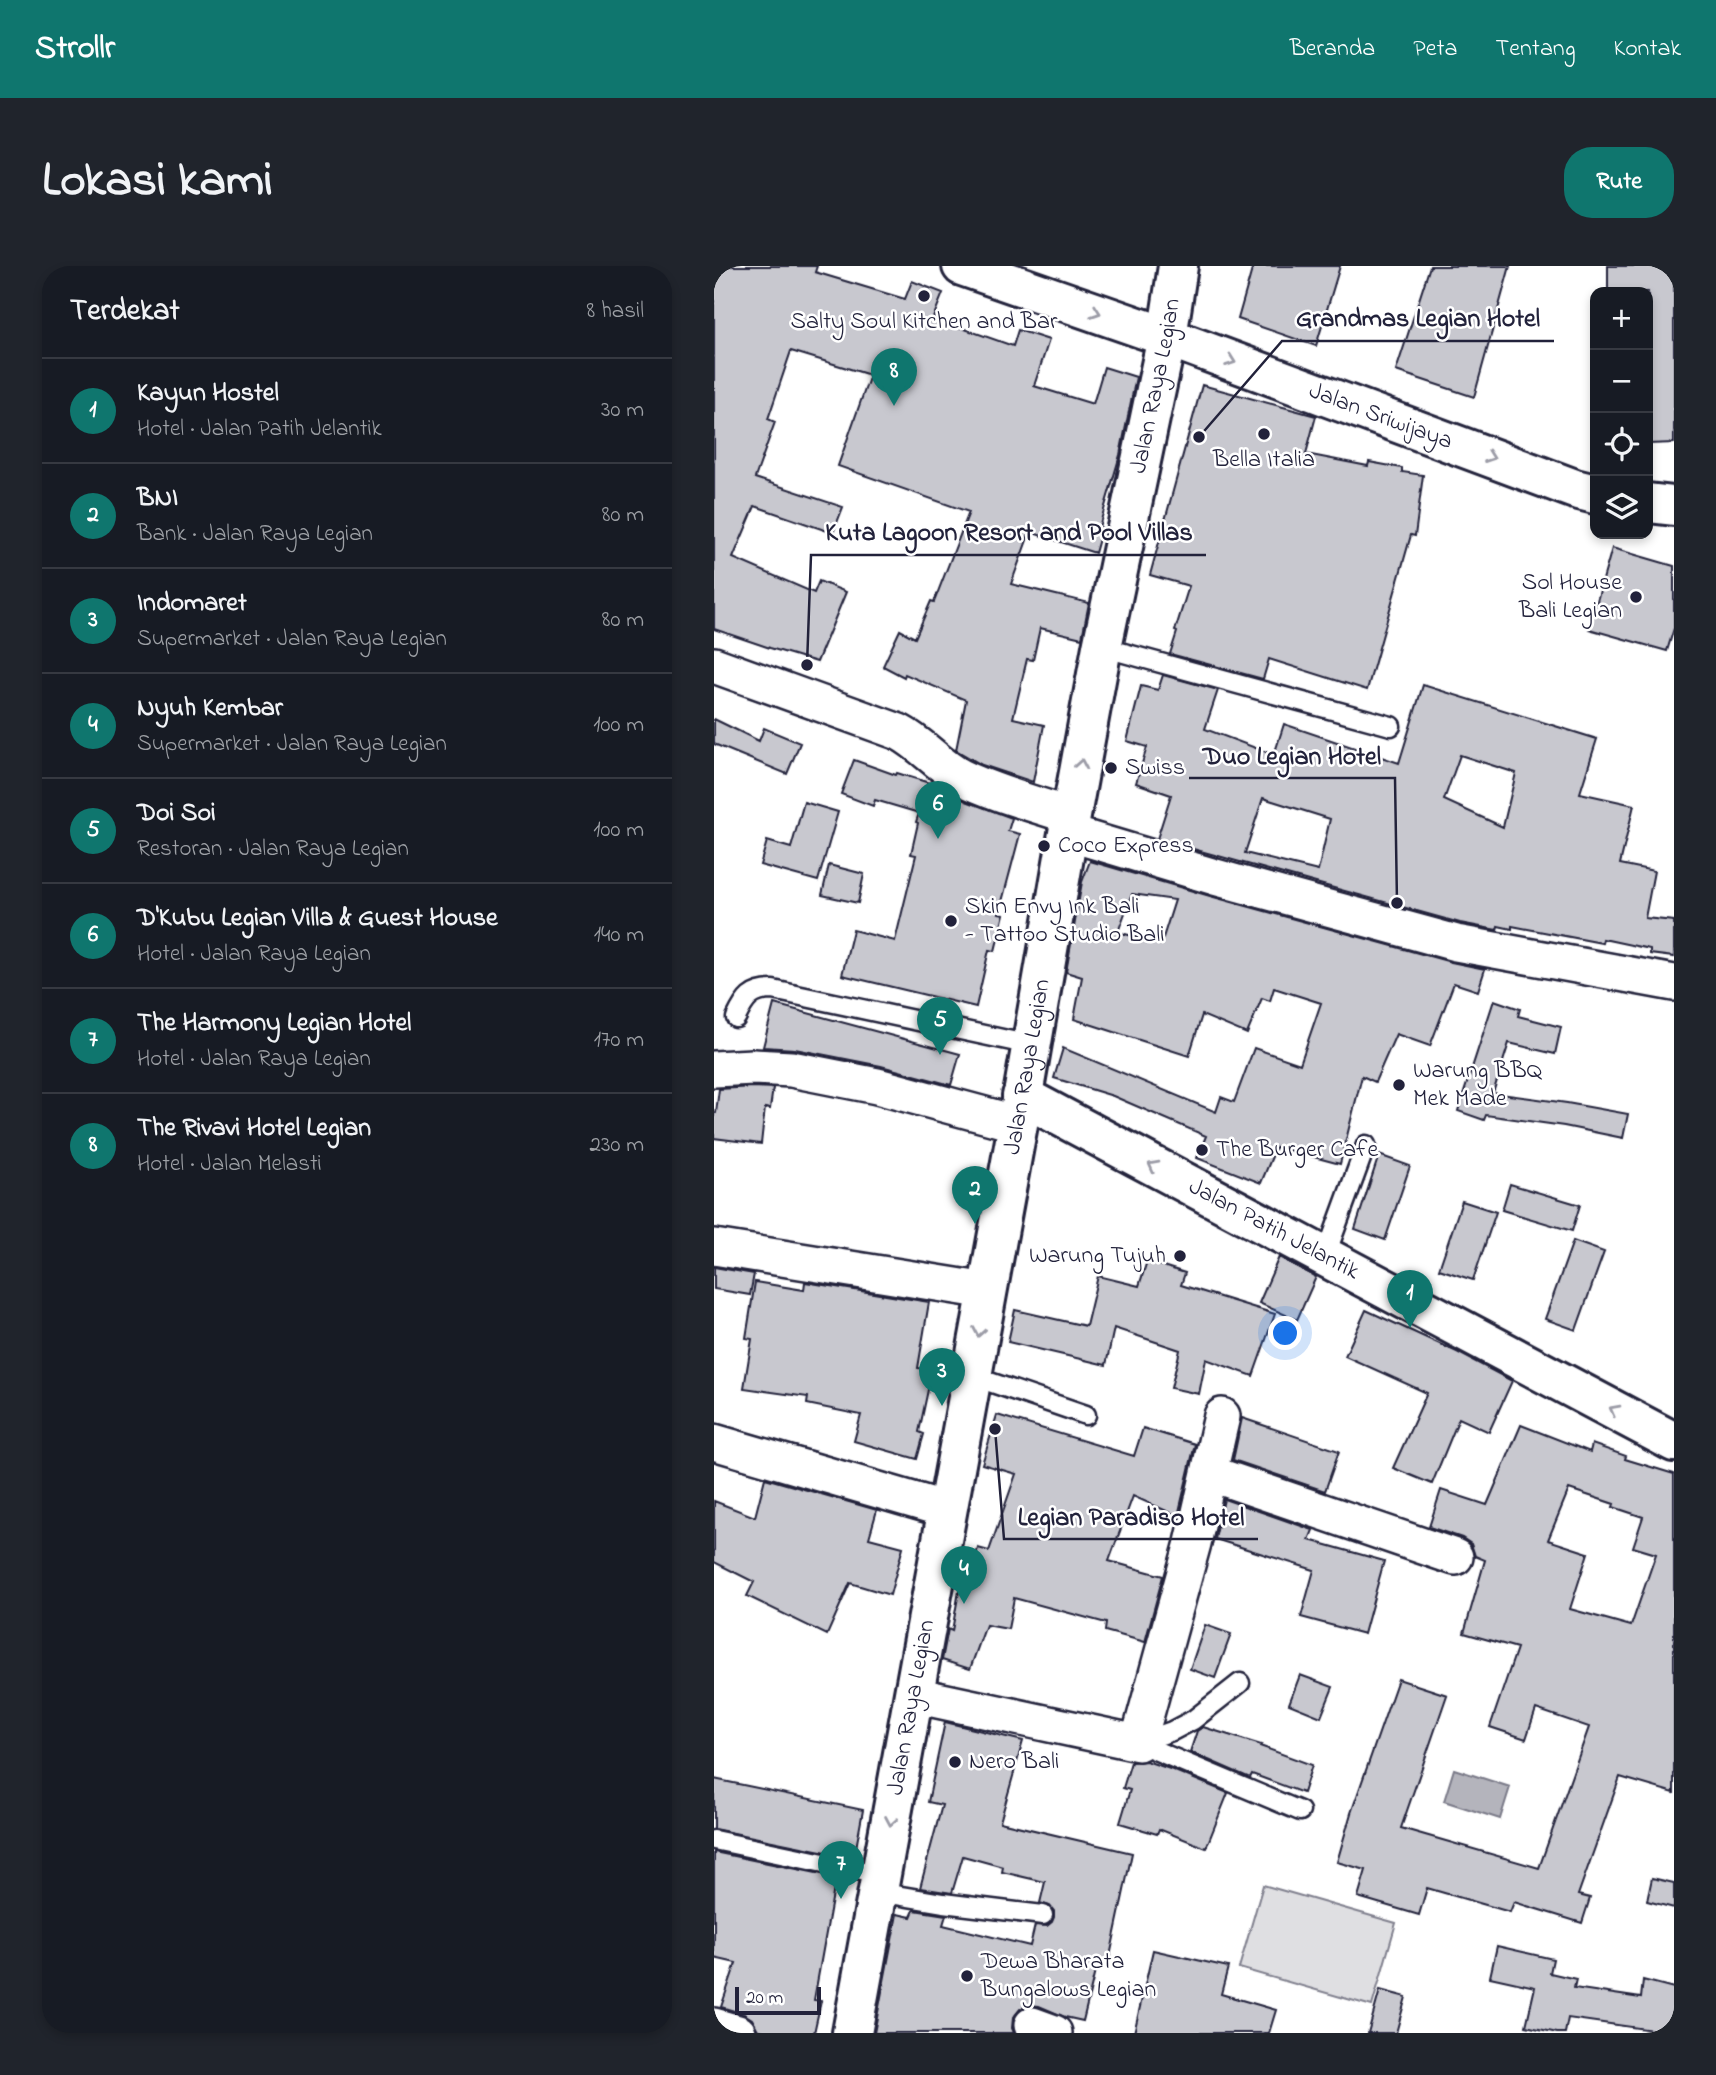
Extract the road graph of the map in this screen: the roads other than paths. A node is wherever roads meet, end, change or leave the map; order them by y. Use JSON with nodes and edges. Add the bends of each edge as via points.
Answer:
{"nodes":[{"id":1,"x":962,"y":266,"type":"edge"},
{"id":2,"x":1178,"y":266,"type":"edge"},
{"id":3,"x":1167,"y":337,"type":"junction"},
{"id":4,"x":1590,"y":493,"type":"edge"},
{"id":5,"x":1653,"y":504,"type":"edge"},
{"id":6,"x":1674,"y":506,"type":"edge"},
{"id":7,"x":1102,"y":648,"type":"junction"},
{"id":8,"x":714,"y":665,"type":"edge"},
{"id":9,"x":1391,"y":726,"type":"dead end"},
{"id":10,"x":1069,"y":824,"type":"junction"},
{"id":11,"x":1674,"y":983,"type":"edge"},
{"id":12,"x":736,"y":1018,"type":"dead end"},
{"id":13,"x":1031,"y":1045,"type":"junction"},
{"id":14,"x":714,"y":1069,"type":"edge"},
{"id":15,"x":1020,"y":1110,"type":"junction"},
{"id":16,"x":1366,"y":1145,"type":"dead end"},
{"id":17,"x":714,"y":1247,"type":"edge"},
{"id":18,"x":1325,"y":1257,"type":"junction"},
{"id":19,"x":987,"y":1291,"type":"junction"},
{"id":20,"x":972,"y":1376,"type":"junction"},
{"id":21,"x":1086,"y":1415,"type":"dead end"},
{"id":22,"x":1222,"y":1416,"type":"dead end"},
{"id":23,"x":1674,"y":1442,"type":"edge"},
{"id":24,"x":714,"y":1443,"type":"edge"},
{"id":25,"x":1209,"y":1473,"type":"junction"},
{"id":26,"x":947,"y":1510,"type":"junction"},
{"id":27,"x":1455,"y":1557,"type":"dead end"},
{"id":28,"x":1240,"y":1683,"type":"dead end"},
{"id":29,"x":914,"y":1695,"type":"junction"},
{"id":30,"x":1138,"y":1743,"type":"junction"},
{"id":31,"x":1300,"y":1811,"type":"dead end"},
{"id":32,"x":714,"y":1840,"type":"edge"},
{"id":33,"x":880,"y":1883,"type":"junction"},
{"id":34,"x":1042,"y":1915,"type":"dead end"},
{"id":35,"x":714,"y":2026,"type":"edge"},
{"id":36,"x":738,"y":2033,"type":"edge"},
{"id":37,"x":852,"y":2033,"type":"edge"}],
"edges":[{"from":1,"to":3,"type":"main road","name":"Jalan Sriwijaya","one_way":true},
{"from":2,"to":3,"type":"main road","name":"Jalan Raya Legian"},
{"from":3,"to":4,"type":"main road","name":"Jalan Sriwijaya","one_way":true},
{"from":3,"to":7,"type":"main road","name":"Jalan Raya Legian"},
{"from":5,"to":6,"type":"main road"},
{"from":7,"to":9,"type":"lane"},
{"from":10,"to":7,"type":"main road","name":"Jalan Raya Legian","one_way":true},
{"from":8,"to":10,"type":"street","via":[[899,732],[960,776]]},
{"from":10,"to":11,"type":"street","via":[[1215,877],[1456,943]]},
{"from":10,"to":13,"type":"main road","name":"Jalan Raya Legian"},
{"from":12,"to":13,"type":"lane","via":[[752,994],[773,990]]},
{"from":13,"to":15,"type":"main road","name":"Jalan Raya Legian"},
{"from":14,"to":15,"type":"street","via":[[790,1069]]},
{"from":18,"to":15,"type":"main road","name":"Jalan Patih Jelantik","one_way":true},
{"from":15,"to":19,"type":"main road","name":"Jalan Raya Legian"},
{"from":16,"to":18,"type":"lane"},
{"from":17,"to":19,"type":"street"},
{"from":23,"to":18,"type":"main road","name":"Jalan Patih Jelantik","one_way":true},
{"from":19,"to":20,"type":"main road","name":"Jalan Raya Legian","one_way":true},
{"from":20,"to":21,"type":"lane"},
{"from":20,"to":26,"type":"main road","name":"Jalan Raya Legian"},
{"from":22,"to":25,"type":"street"},
{"from":24,"to":26,"type":"street"},
{"from":25,"to":27,"type":"street"},
{"from":25,"to":30,"type":"street"},
{"from":26,"to":29,"type":"main road","name":"Jalan Raya Legian"},
{"from":28,"to":30,"type":"lane","via":[[1192,1720]]},
{"from":29,"to":30,"type":"street"},
{"from":29,"to":33,"type":"main road","name":"Jalan Raya Legian","one_way":true},
{"from":30,"to":31,"type":"lane"},
{"from":32,"to":33,"type":"lane"},
{"from":33,"to":34,"type":"lane","via":[[943,1903]]},
{"from":33,"to":37,"type":"main road","name":"Jalan Raya Legian"},
{"from":35,"to":36,"type":"street"}]}
